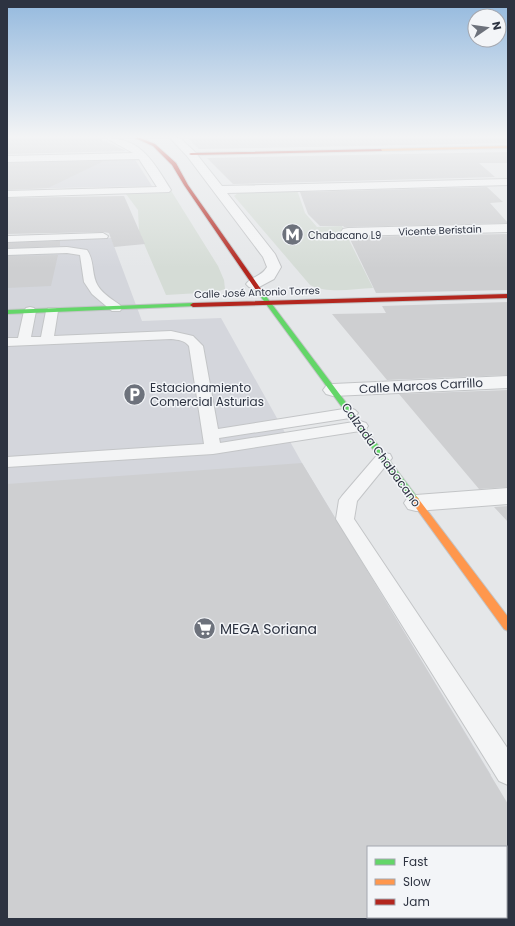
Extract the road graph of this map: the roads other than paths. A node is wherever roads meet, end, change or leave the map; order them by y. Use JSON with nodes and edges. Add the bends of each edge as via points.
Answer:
{"nodes":[{"id":1,"x":160,"y":181,"type":"edge"},
{"id":2,"x":186,"y":181,"type":"edge"},
{"id":3,"x":212,"y":181,"type":"edge"},
{"id":4,"x":508,"y":182,"type":"edge"},
{"id":5,"x":219,"y":190,"type":"junction"},
{"id":6,"x":7,"y":194,"type":"edge"},
{"id":7,"x":508,"y":228,"type":"edge"},
{"id":8,"x":348,"y":232,"type":"dead end"},
{"id":9,"x":103,"y":236,"type":"dead end"},
{"id":10,"x":7,"y":239,"type":"edge"},
{"id":11,"x":7,"y":252,"type":"edge"},
{"id":12,"x":254,"y":284,"type":"junction"},
{"id":13,"x":508,"y":296,"type":"edge"},
{"id":14,"x":268,"y":302,"type":"junction"},
{"id":15,"x":116,"y":308,"type":"junction"},
{"id":16,"x":30,"y":311,"type":"junction"},
{"id":17,"x":52,"y":311,"type":"junction"},
{"id":18,"x":7,"y":312,"type":"edge"},
{"id":19,"x":47,"y":340,"type":"junction"},
{"id":20,"x":24,"y":341,"type":"junction"},
{"id":21,"x":7,"y":342,"type":"edge"},
{"id":22,"x":508,"y":382,"type":"edge"},
{"id":23,"x":333,"y":390,"type":"junction"},
{"id":24,"x":355,"y":419,"type":"junction"},
{"id":25,"x":212,"y":442,"type":"junction"},
{"id":26,"x":384,"y":458,"type":"junction"},
{"id":27,"x":7,"y":462,"type":"edge"},
{"id":28,"x":508,"y":496,"type":"edge"},
{"id":29,"x":416,"y":503,"type":"junction"},
{"id":30,"x":508,"y":626,"type":"edge"},
{"id":31,"x":508,"y":772,"type":"edge"}],
"edges":[{"from":1,"to":6,"type":"street","via":[[165,190]]},
{"from":2,"to":12,"type":"main road","name":"Calzada Chabacano"},
{"from":3,"to":5,"type":"street"},
{"from":4,"to":5,"type":"street"},
{"from":5,"to":12,"type":"street","via":[[257,238],[274,267],[269,276]]},
{"from":7,"to":8,"type":"street","name":"Vicente Beristain"},
{"from":9,"to":10,"type":"lane"},
{"from":11,"to":15,"type":"lane","via":[[83,252],[86,256],[89,282],[94,291]]},
{"from":12,"to":14,"type":"main road","name":"Calzada Chabacano"},
{"from":13,"to":14,"type":"main road","name":"Calle José Antonio Torres"},
{"from":14,"to":15,"type":"main road","name":"Calle José Antonio Torres"},
{"from":14,"to":23,"type":"main road","name":"Calzada Chabacano"},
{"from":15,"to":17,"type":"main road","name":"Calle José Antonio Torres"},
{"from":16,"to":17,"type":"main road","name":"Calle José Antonio Torres"},
{"from":16,"to":18,"type":"main road","name":"Calle José Antonio Torres"},
{"from":16,"to":20,"type":"lane"},
{"from":17,"to":19,"type":"lane"},
{"from":19,"to":20,"type":"lane"},
{"from":19,"to":25,"type":"lane","via":[[171,335],[192,340],[196,346]]},
{"from":20,"to":21,"type":"lane"},
{"from":22,"to":23,"type":"street","name":"Calle Marcos Carrillo"},
{"from":23,"to":24,"type":"main road","name":"Calzada Chabacano"},
{"from":24,"to":25,"type":"lane","via":[[284,440]]},
{"from":24,"to":26,"type":"main road","name":"Calzada Chabacano"},
{"from":25,"to":27,"type":"lane"},
{"from":26,"to":29,"type":"main road","name":"Calzada Chabacano"},
{"from":26,"to":31,"type":"lane","via":[[348,500],[345,519]]},
{"from":28,"to":29,"type":"street"},
{"from":29,"to":30,"type":"main road","name":"Calzada Chabacano"}]}
